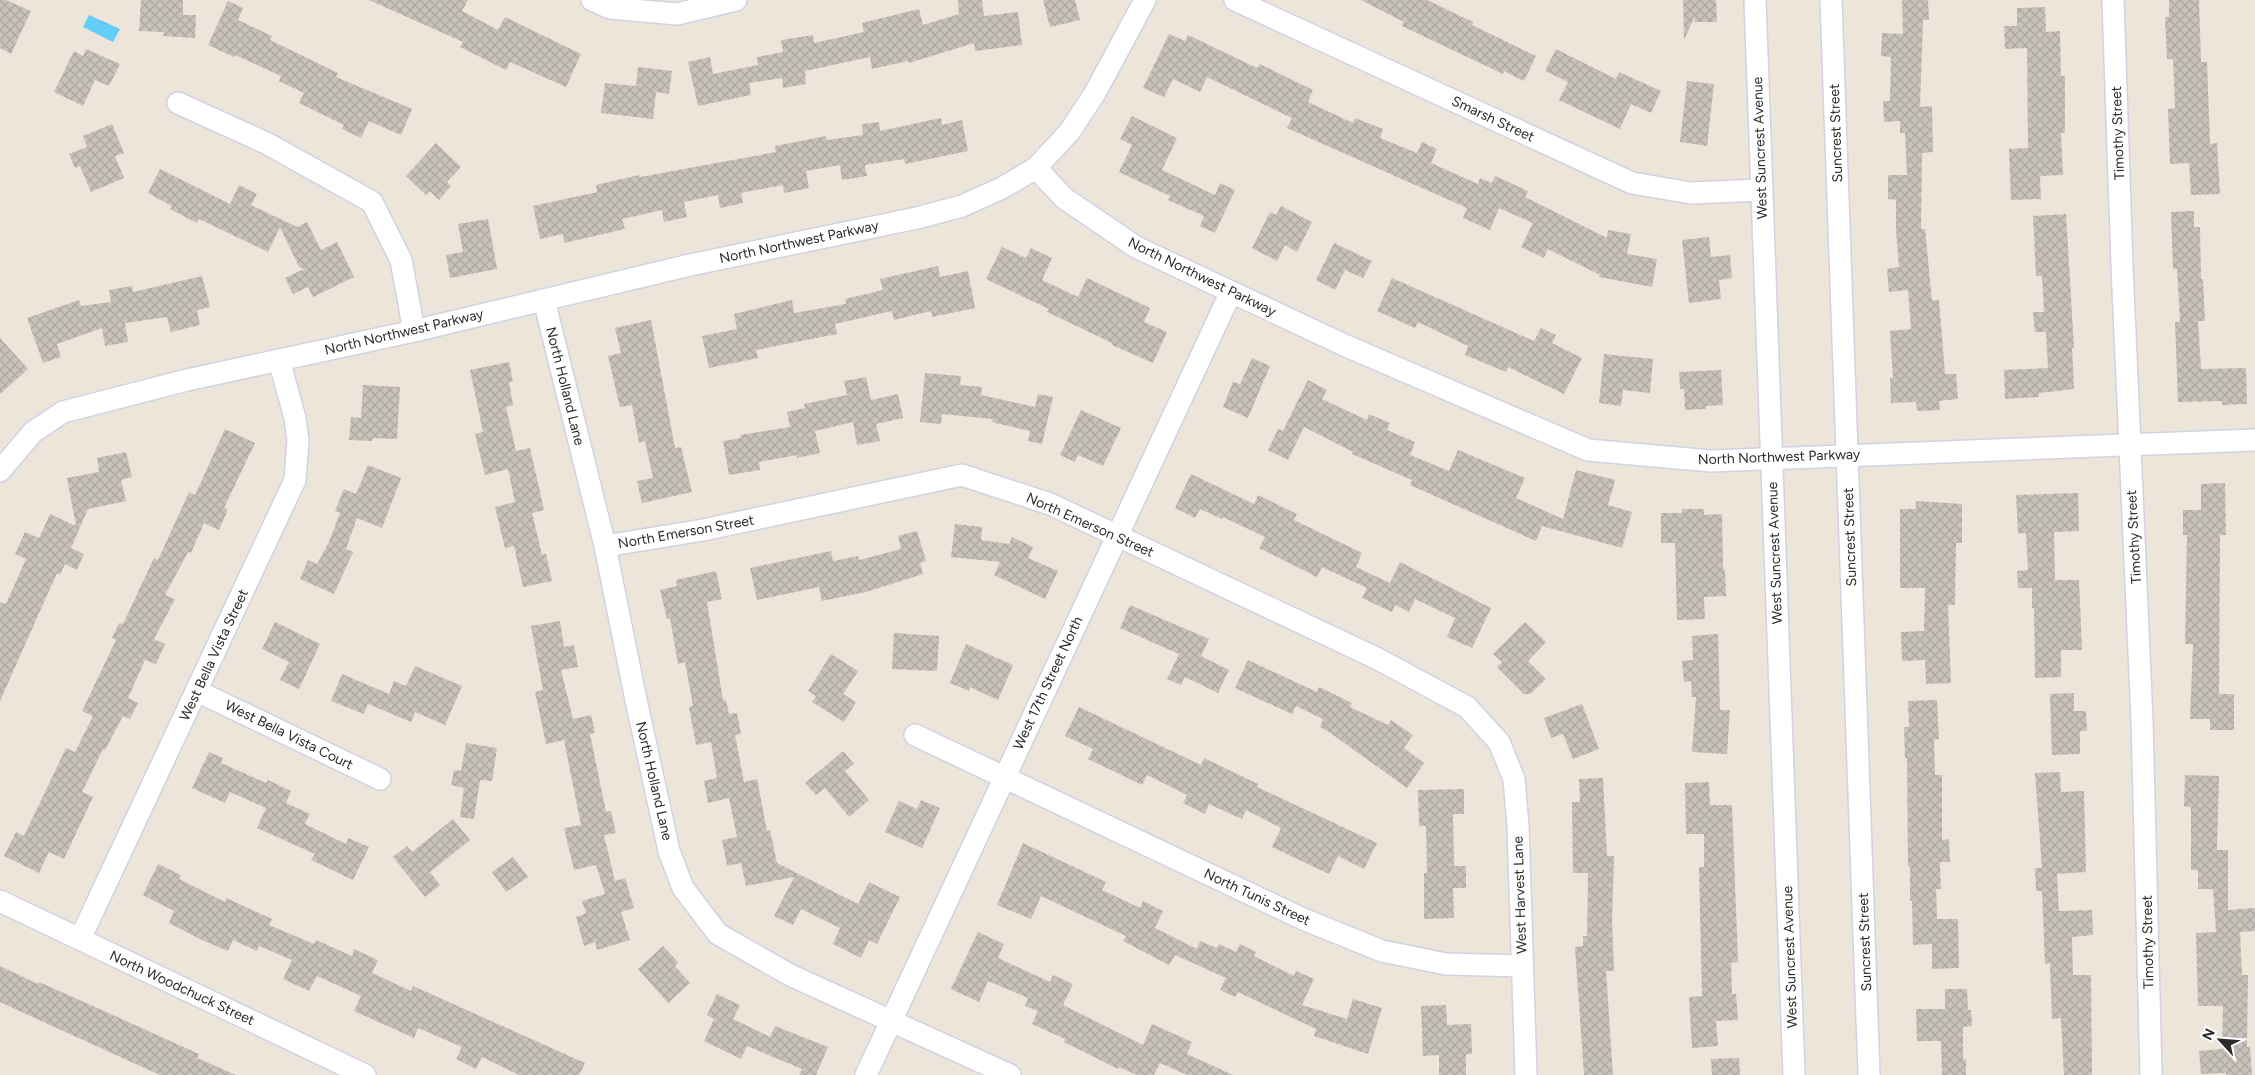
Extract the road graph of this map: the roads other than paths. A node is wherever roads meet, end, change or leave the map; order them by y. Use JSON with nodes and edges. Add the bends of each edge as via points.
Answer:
{"nodes":[{"id":1,"x":592,"y":0,"type":"edge"},
{"id":2,"x":736,"y":0,"type":"edge"},
{"id":3,"x":1145,"y":0,"type":"edge"},
{"id":4,"x":1236,"y":0,"type":"edge"},
{"id":5,"x":1756,"y":0,"type":"edge"},
{"id":6,"x":1831,"y":0,"type":"edge"},
{"id":7,"x":2113,"y":0,"type":"edge"},
{"id":8,"x":701,"y":4,"type":"edge"},
{"id":9,"x":178,"y":103,"type":"dead end"},
{"id":10,"x":1036,"y":168,"type":"junction"},
{"id":11,"x":1762,"y":190,"type":"junction"},
{"id":12,"x":1231,"y":292,"type":"junction"},
{"id":13,"x":544,"y":300,"type":"junction"},
{"id":14,"x":414,"y":331,"type":"junction"},
{"id":15,"x":279,"y":360,"type":"junction"},
{"id":16,"x":2255,"y":440,"type":"edge"},
{"id":17,"x":2130,"y":445,"type":"junction"},
{"id":18,"x":1848,"y":455,"type":"junction"},
{"id":19,"x":1771,"y":458,"type":"junction"},
{"id":20,"x":0,"y":471,"type":"edge"},
{"id":21,"x":1117,"y":536,"type":"junction"},
{"id":22,"x":605,"y":546,"type":"junction"},
{"id":23,"x":197,"y":691,"type":"junction"},
{"id":24,"x":1484,"y":723,"type":"joint"},
{"id":25,"x":915,"y":735,"type":"dead end"},
{"id":26,"x":1005,"y":777,"type":"junction"},
{"id":27,"x":380,"y":779,"type":"dead end"},
{"id":28,"x":0,"y":901,"type":"edge"},
{"id":29,"x":80,"y":939,"type":"junction"},
{"id":30,"x":1523,"y":966,"type":"junction"},
{"id":31,"x":892,"y":1020,"type":"junction"},
{"id":32,"x":365,"y":1075,"type":"edge"},
{"id":33,"x":866,"y":1075,"type":"edge"},
{"id":34,"x":1010,"y":1075,"type":"edge"},
{"id":35,"x":1526,"y":1075,"type":"edge"},
{"id":36,"x":1794,"y":1075,"type":"edge"},
{"id":37,"x":1869,"y":1075,"type":"edge"},
{"id":38,"x":2151,"y":1075,"type":"edge"}],
"edges":[{"from":1,"to":8,"type":"street","via":[[610,8],[677,14]]},
{"from":2,"to":8,"type":"street"},
{"from":3,"to":10,"type":"street","via":[[1070,131]]},
{"from":4,"to":11,"type":"street","name":"Smarsh Street","via":[[1632,183],[1691,193]]},
{"from":5,"to":11,"type":"street","name":"West Suncrest Avenue"},
{"from":6,"to":18,"type":"street","name":"Suncrest Street"},
{"from":7,"to":17,"type":"street","name":"Timothy Street"},
{"from":9,"to":14,"type":"street","via":[[268,144],[372,202],[401,260]]},
{"from":10,"to":12,"type":"street","name":"North Northwest Parkway","via":[[1064,198],[1136,247]]},
{"from":10,"to":13,"type":"street","name":"North Northwest Parkway","via":[[962,206],[690,264]]},
{"from":11,"to":19,"type":"street","name":"West Suncrest Avenue"},
{"from":12,"to":19,"type":"street","name":"North Northwest Parkway","via":[[1344,345],[1588,450],[1711,461]]},
{"from":12,"to":21,"type":"street","name":"West 17th Street North"},
{"from":13,"to":14,"type":"street","name":"North Northwest Parkway"},
{"from":13,"to":22,"type":"street","name":"North Holland Lane"},
{"from":14,"to":15,"type":"street","name":"North Northwest Parkway"},
{"from":15,"to":20,"type":"street","name":"North Northwest Parkway","via":[[64,412],[33,432]]},
{"from":15,"to":23,"type":"street","name":"West Bella Vista Street","via":[[295,418],[298,441],[295,480]]},
{"from":16,"to":17,"type":"street","name":"North Northwest Parkway"},
{"from":17,"to":18,"type":"street","name":"North Northwest Parkway"},
{"from":17,"to":38,"type":"street","name":"Timothy Street","via":[[2142,720]]},
{"from":18,"to":19,"type":"street","name":"North Northwest Parkway"},
{"from":18,"to":37,"type":"street","name":"Suncrest Street"},
{"from":19,"to":36,"type":"street","name":"West Suncrest Avenue"},
{"from":21,"to":22,"type":"street","name":"North Emerson Street","via":[[1050,504],[962,475],[703,530]]},
{"from":21,"to":24,"type":"street","name":"North Emerson Street","via":[[1378,659],[1467,706]]},
{"from":21,"to":26,"type":"street","name":"West 17th Street North"},
{"from":22,"to":31,"type":"street","name":"North Holland Lane","via":[[669,851],[683,888],[718,934],[790,975]]},
{"from":23,"to":27,"type":"street","name":"West Bella Vista Court"},
{"from":23,"to":29,"type":"street","name":"West Bella Vista Street"},
{"from":24,"to":30,"type":"street","name":"West Harvest Lane","via":[[1499,742],[1514,779]]},
{"from":25,"to":26,"type":"street","name":"North Tunis Street"},
{"from":26,"to":30,"type":"street","name":"North Tunis Street","via":[[1303,919],[1382,951],[1446,964]]},
{"from":26,"to":31,"type":"street","name":"West 17th Street North"},
{"from":28,"to":29,"type":"street","name":"North Woodchuck Street"},
{"from":29,"to":32,"type":"street","name":"North Woodchuck Street"},
{"from":30,"to":35,"type":"street","name":"West Harvest Lane"},
{"from":31,"to":33,"type":"street","name":"West 17th Street North"},
{"from":31,"to":34,"type":"street","name":"North Holland Lane"}]}
